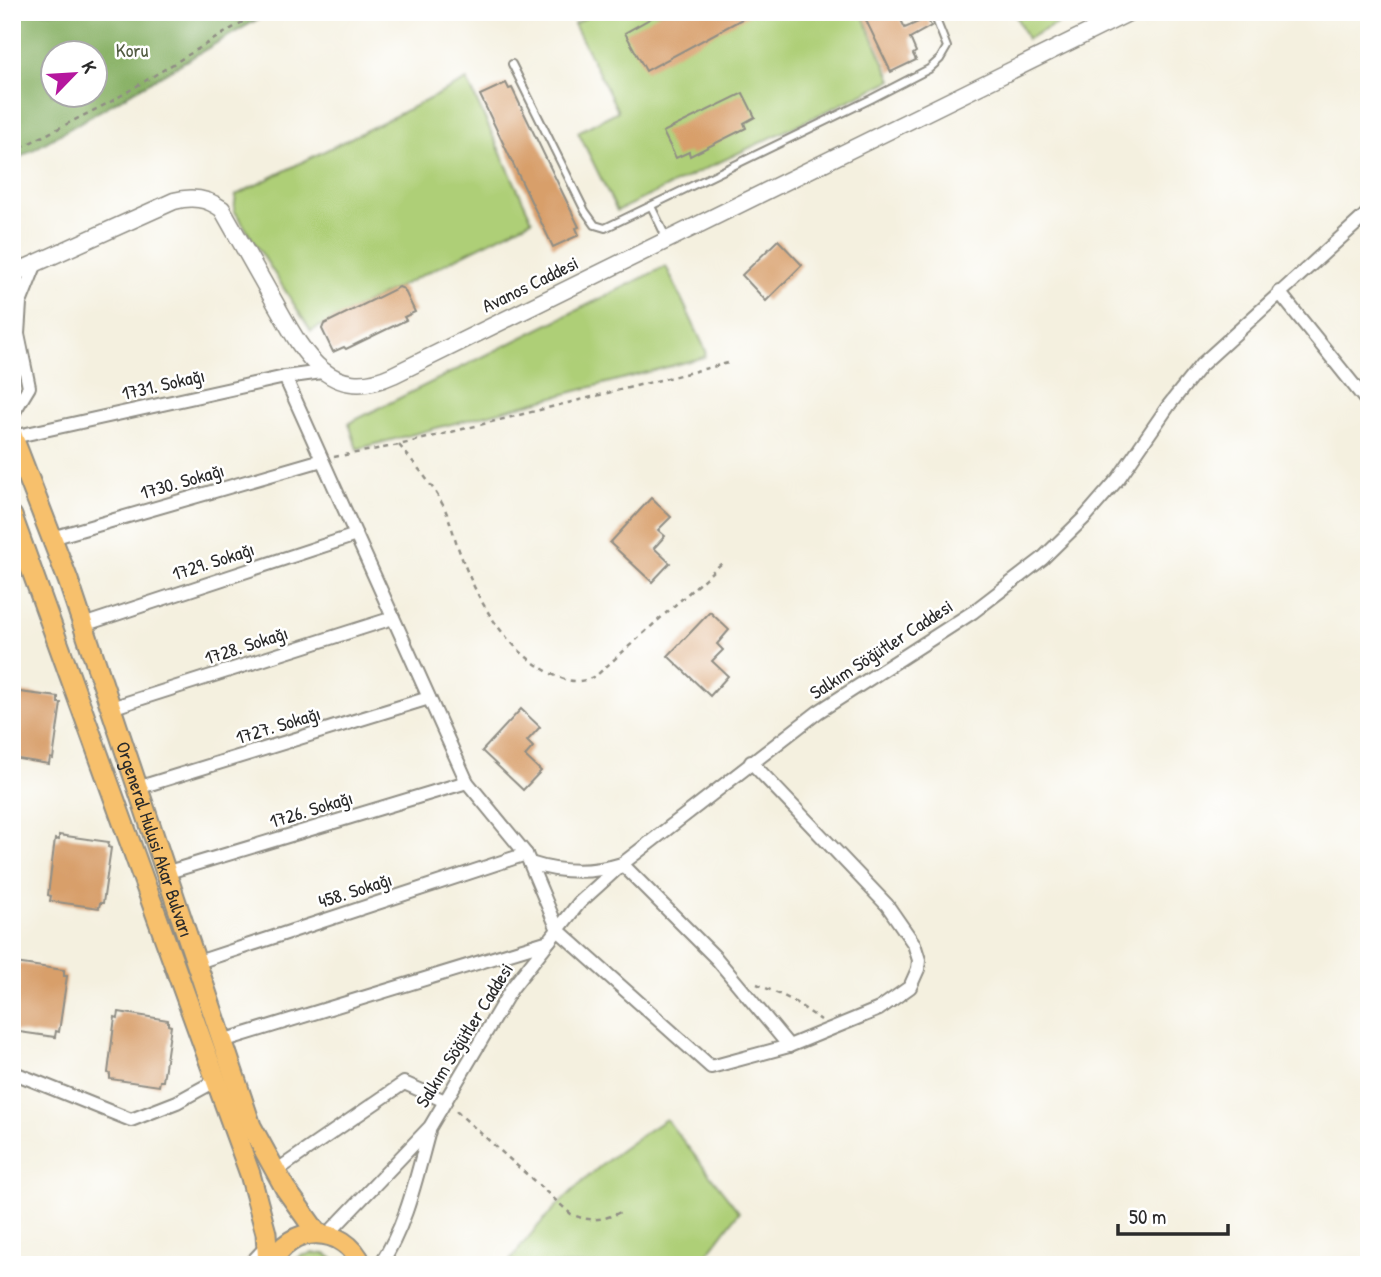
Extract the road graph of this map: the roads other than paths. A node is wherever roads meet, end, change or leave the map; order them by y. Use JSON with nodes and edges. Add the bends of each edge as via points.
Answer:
{"nodes":[{"id":1,"x":933,"y":12,"type":"edge"},
{"id":2,"x":1130,"y":12,"type":"edge"},
{"id":3,"x":512,"y":64,"type":"dead end"},
{"id":4,"x":651,"y":206,"type":"junction"},
{"id":5,"x":1369,"y":212,"type":"edge"},
{"id":6,"x":667,"y":240,"type":"junction"},
{"id":7,"x":36,"y":263,"type":"junction"},
{"id":8,"x":12,"y":274,"type":"edge"},
{"id":9,"x":1279,"y":292,"type":"junction"},
{"id":10,"x":322,"y":372,"type":"junction"},
{"id":11,"x":285,"y":377,"type":"junction"},
{"id":12,"x":1369,"y":404,"type":"edge"},
{"id":13,"x":12,"y":415,"type":"edge"},
{"id":14,"x":13,"y":436,"type":"edge"},
{"id":15,"x":322,"y":460,"type":"junction"},
{"id":16,"x":12,"y":516,"type":"edge"},
{"id":17,"x":356,"y":535,"type":"junction"},
{"id":18,"x":52,"y":538,"type":"junction"},
{"id":19,"x":393,"y":618,"type":"junction"},
{"id":20,"x":83,"y":625,"type":"junction"},
{"id":21,"x":429,"y":698,"type":"junction"},
{"id":22,"x":111,"y":708,"type":"junction"},
{"id":23,"x":751,"y":762,"type":"junction"},
{"id":24,"x":467,"y":782,"type":"junction"},
{"id":25,"x":137,"y":788,"type":"junction"},
{"id":26,"x":528,"y":858,"type":"junction"},
{"id":27,"x":622,"y":864,"type":"junction"},
{"id":28,"x":166,"y":873,"type":"junction"},
{"id":29,"x":558,"y":930,"type":"junction"},
{"id":30,"x":549,"y":941,"type":"junction"},
{"id":31,"x":195,"y":962,"type":"junction"},
{"id":32,"x":222,"y":1041,"type":"junction"},
{"id":33,"x":789,"y":1046,"type":"junction"},
{"id":34,"x":12,"y":1072,"type":"edge"},
{"id":35,"x":217,"y":1080,"type":"junction"},
{"id":36,"x":445,"y":1101,"type":"junction"},
{"id":37,"x":430,"y":1127,"type":"junction"},
{"id":38,"x":276,"y":1171,"type":"junction"},
{"id":39,"x":322,"y":1234,"type":"junction"},
{"id":40,"x":267,"y":1242,"type":"junction"},
{"id":41,"x":245,"y":1265,"type":"edge"},
{"id":42,"x":270,"y":1265,"type":"edge"},
{"id":43,"x":362,"y":1265,"type":"edge"},
{"id":44,"x":380,"y":1265,"type":"edge"}],
"edges":[{"from":1,"to":4,"type":"lane","via":[[947,47],[929,69]]},
{"from":2,"to":6,"type":"street","name":"Avanos Caddesi"},
{"from":3,"to":4,"type":"lane","via":[[595,225],[605,228]]},
{"from":4,"to":6,"type":"lane"},
{"from":5,"to":9,"type":"street","name":"Salkım Söğütler Caddesi"},
{"from":6,"to":10,"type":"street","name":"Avanos Caddesi","via":[[383,380],[350,383]]},
{"from":7,"to":8,"type":"street"},
{"from":7,"to":10,"type":"street","via":[[174,201],[193,197],[209,201],[222,209],[297,343]]},
{"from":7,"to":13,"type":"street","via":[[20,303],[18,334],[29,387]]},
{"from":9,"to":12,"type":"street"},
{"from":9,"to":23,"type":"street","name":"Salkım Söğütler Caddesi","via":[[1201,365],[1118,479],[1042,559],[973,612],[818,712]]},
{"from":10,"to":11,"type":"street","name":"1731. Sokağı"},
{"from":11,"to":14,"type":"street","name":"1731. Sokağı"},
{"from":11,"to":15,"type":"street"},
{"from":14,"to":18,"type":"main road","name":"Orgeneral Hulusi Akar Bulvarı"},
{"from":15,"to":17,"type":"street"},
{"from":15,"to":18,"type":"street","name":"1730. Sokağı"},
{"from":16,"to":35,"type":"main road","name":"Orgeneral Hulusi Akar Bulvarı"},
{"from":17,"to":19,"type":"street"},
{"from":17,"to":20,"type":"street","name":"1729. Sokağı"},
{"from":18,"to":20,"type":"main road","name":"Orgeneral Hulusi Akar Bulvarı"},
{"from":19,"to":21,"type":"street"},
{"from":19,"to":22,"type":"street","name":"1728. Sokağı"},
{"from":20,"to":22,"type":"main road","name":"Orgeneral Hulusi Akar Bulvarı"},
{"from":21,"to":24,"type":"street"},
{"from":21,"to":25,"type":"street","name":"1727. Sokağı"},
{"from":22,"to":25,"type":"main road","name":"Orgeneral Hulusi Akar Bulvarı"},
{"from":23,"to":27,"type":"street","name":"Salkım Söğütler Caddesi"},
{"from":23,"to":33,"type":"street","via":[[871,885],[917,952],[918,969],[911,987],[878,1009]]},
{"from":24,"to":26,"type":"street"},
{"from":24,"to":28,"type":"street","name":"1726. Sokağı"},
{"from":25,"to":28,"type":"main road","name":"Orgeneral Hulusi Akar Bulvarı"},
{"from":26,"to":27,"type":"street","via":[[574,872]]},
{"from":26,"to":29,"type":"street"},
{"from":26,"to":31,"type":"street","name":"458. Sokağı"},
{"from":27,"to":29,"type":"street","name":"Salkım Söğütler Caddesi","via":[[579,903]]},
{"from":27,"to":33,"type":"street","via":[[686,925]]},
{"from":28,"to":31,"type":"main road","name":"Orgeneral Hulusi Akar Bulvarı"},
{"from":29,"to":30,"type":"street","name":"Salkım Söğütler Caddesi"},
{"from":29,"to":33,"type":"street","via":[[711,1067]]},
{"from":30,"to":32,"type":"street"},
{"from":30,"to":36,"type":"street","name":"Salkım Söğütler Caddesi","via":[[512,988]]},
{"from":31,"to":32,"type":"main road","name":"Orgeneral Hulusi Akar Bulvarı"},
{"from":32,"to":38,"type":"main road","name":"Orgeneral Hulusi Akar Bulvarı","via":[[251,1126]]},
{"from":34,"to":35,"type":"street","via":[[131,1120]]},
{"from":35,"to":40,"type":"main road","name":"Orgeneral Hulusi Akar Bulvarı","via":[[250,1174]]},
{"from":36,"to":37,"type":"street","name":"Salkım Söğütler Caddesi"},
{"from":36,"to":38,"type":"street","via":[[404,1083]]},
{"from":37,"to":39,"type":"street","name":"Salkım Söğütler Caddesi"},
{"from":37,"to":44,"type":"street","name":"Salkım Söğütler Caddesi","via":[[405,1217]]},
{"from":38,"to":39,"type":"main road","name":"Orgeneral Hulusi Akar Bulvarı"},
{"from":39,"to":42,"type":"main road","via":[[293,1239]]},
{"from":39,"to":43,"type":"main road","via":[[347,1243]]},
{"from":40,"to":41,"type":"lane"},
{"from":40,"to":42,"type":"main road","name":"Orgeneral Hulusi Akar Bulvarı"}]}
